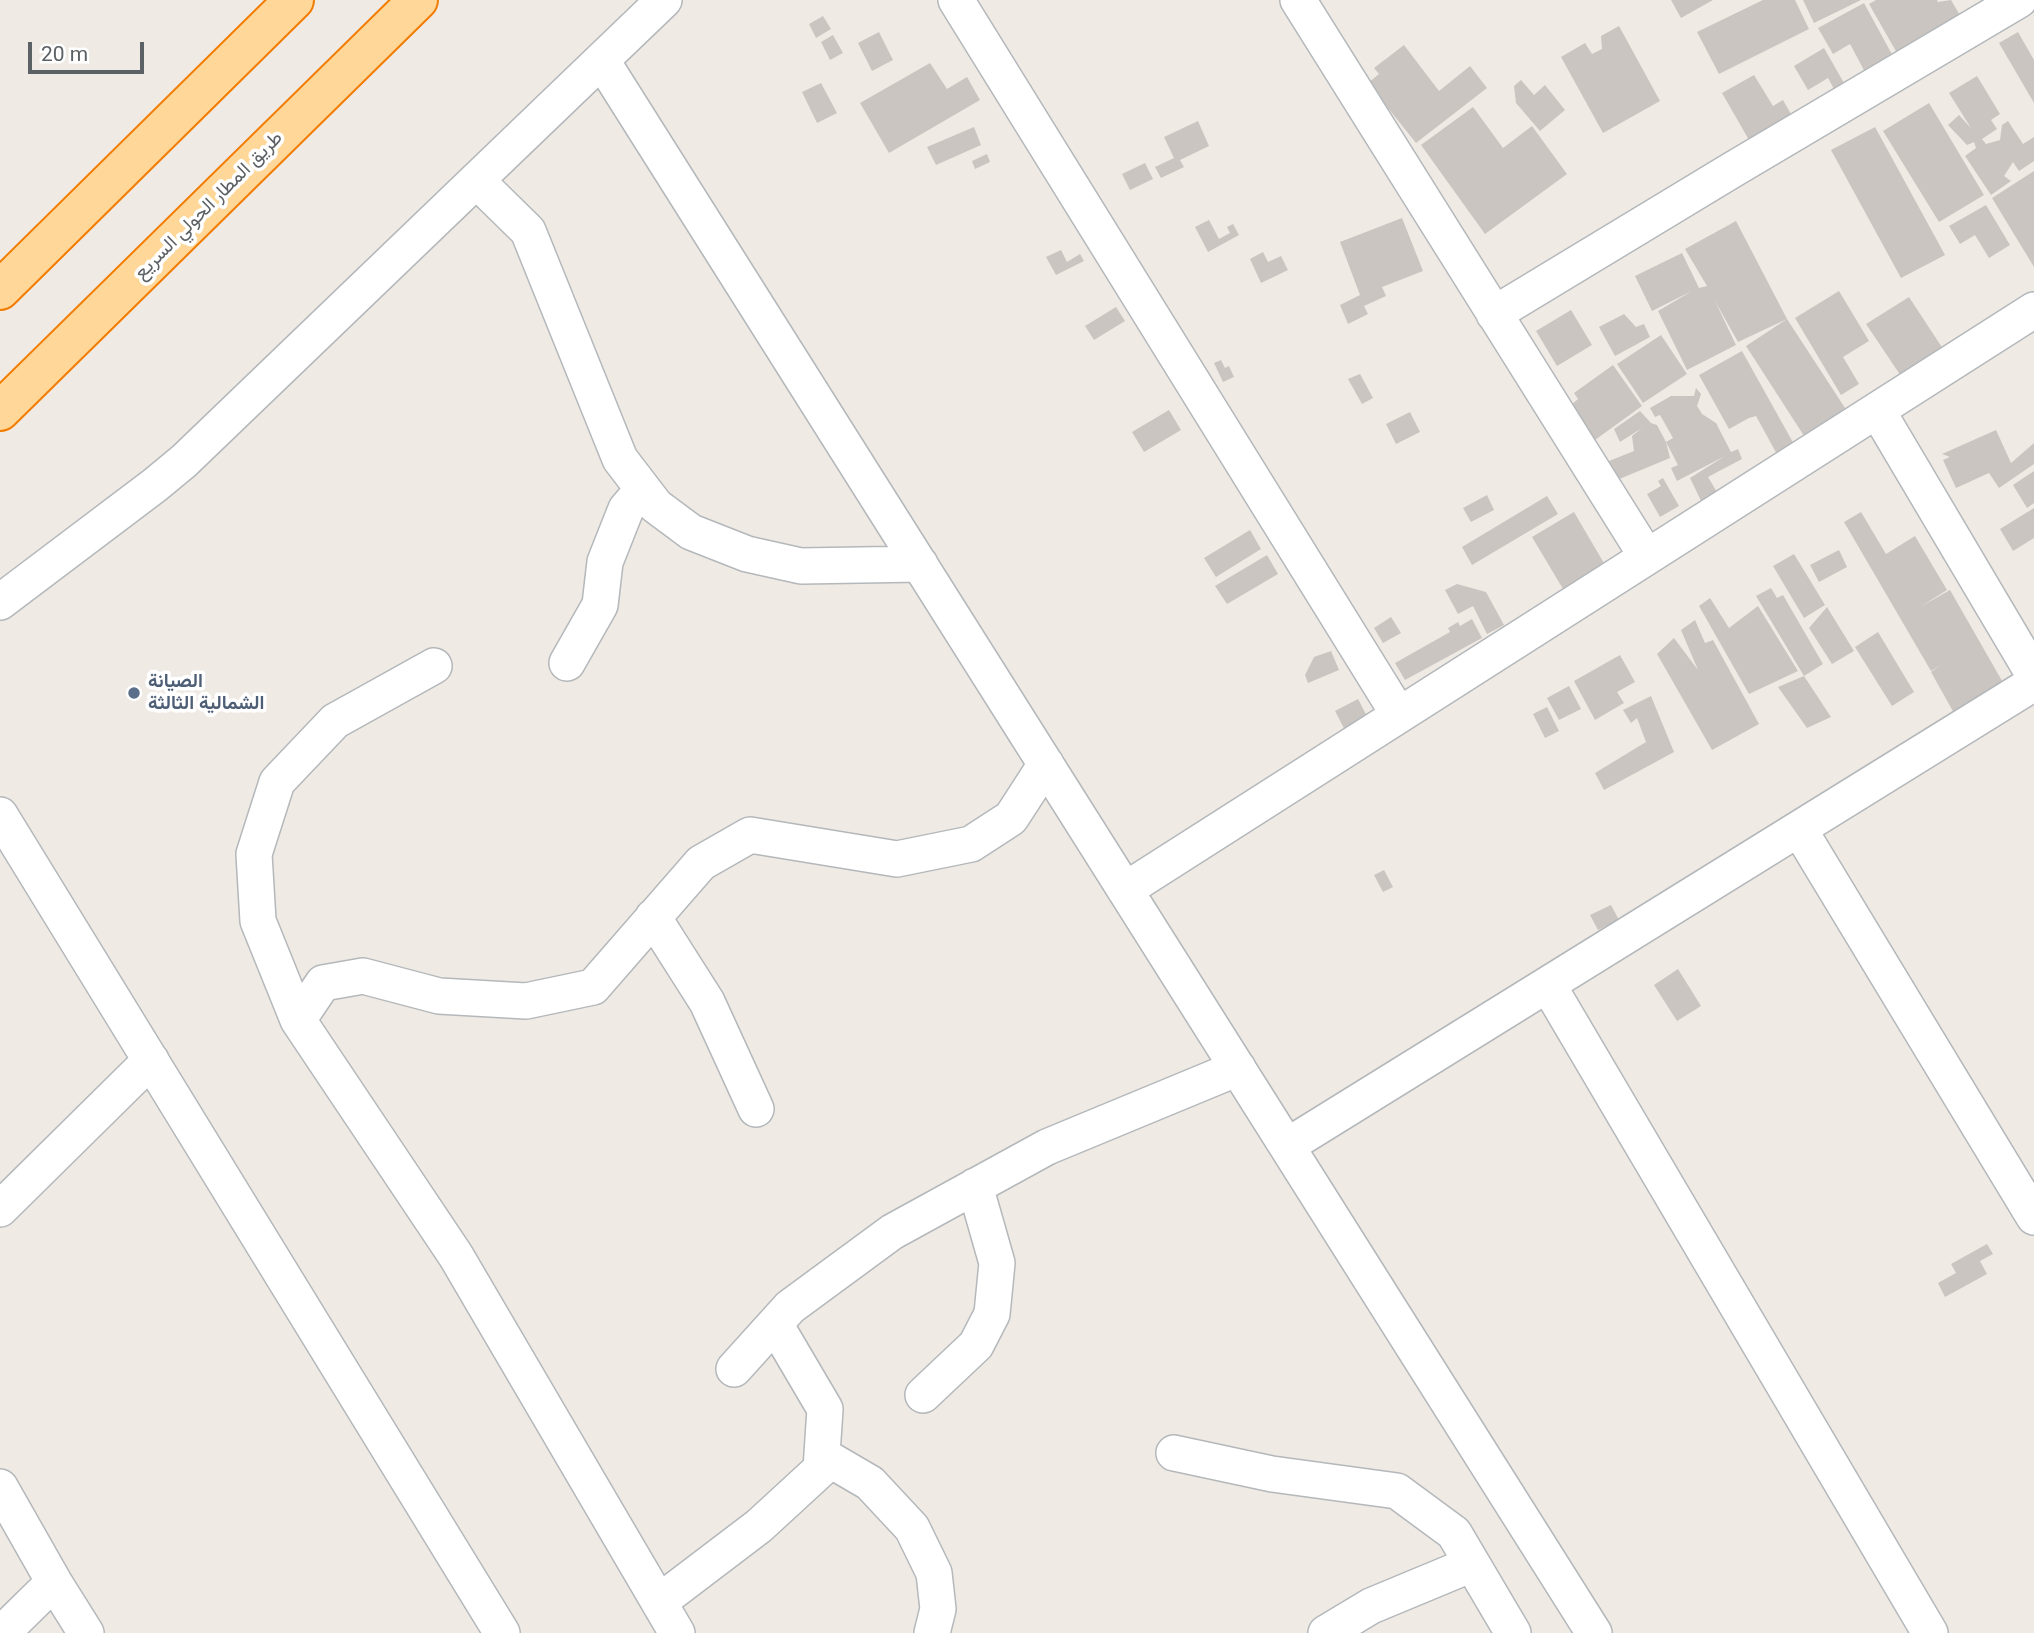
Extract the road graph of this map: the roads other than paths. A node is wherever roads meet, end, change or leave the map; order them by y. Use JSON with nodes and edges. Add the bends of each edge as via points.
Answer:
{"nodes":[{"id":1,"x":294,"y":0,"type":"edge"},
{"id":2,"x":418,"y":0,"type":"edge"},
{"id":3,"x":664,"y":0,"type":"edge"},
{"id":4,"x":956,"y":0,"type":"edge"},
{"id":5,"x":1298,"y":0,"type":"edge"},
{"id":6,"x":2019,"y":0,"type":"edge"},
{"id":7,"x":1976,"y":11,"type":"edge"},
{"id":8,"x":602,"y":61,"type":"junction"},
{"id":9,"x":477,"y":181,"type":"junction"},
{"id":10,"x":0,"y":290,"type":"edge"},
{"id":11,"x":2034,"y":310,"type":"edge"},
{"id":12,"x":1494,"y":314,"type":"junction"},
{"id":13,"x":1877,"y":410,"type":"junction"},
{"id":14,"x":0,"y":411,"type":"edge"},
{"id":15,"x":643,"y":489,"type":"junction"},
{"id":16,"x":1647,"y":557,"type":"junction"},
{"id":17,"x":920,"y":564,"type":"junction"},
{"id":18,"x":0,"y":601,"type":"edge"},
{"id":19,"x":567,"y":663,"type":"dead end"},
{"id":20,"x":434,"y":666,"type":"dead end"},
{"id":21,"x":2034,"y":675,"type":"edge"},
{"id":22,"x":2034,"y":683,"type":"edge"},
{"id":23,"x":1399,"y":715,"type":"junction"},
{"id":24,"x":1046,"y":764,"type":"junction"},
{"id":25,"x":0,"y":815,"type":"edge"},
{"id":26,"x":1799,"y":829,"type":"junction"},
{"id":27,"x":1125,"y":890,"type":"junction"},
{"id":28,"x":653,"y":917,"type":"junction"},
{"id":29,"x":1548,"y":985,"type":"junction"},
{"id":30,"x":298,"y":1020,"type":"junction"},
{"id":31,"x":151,"y":1060,"type":"junction"},
{"id":32,"x":1238,"y":1068,"type":"junction"},
{"id":33,"x":756,"y":1109,"type":"dead end"},
{"id":34,"x":1287,"y":1146,"type":"junction"},
{"id":35,"x":975,"y":1186,"type":"junction"},
{"id":36,"x":0,"y":1209,"type":"edge"},
{"id":37,"x":2034,"y":1217,"type":"edge"},
{"id":38,"x":775,"y":1324,"type":"junction"},
{"id":39,"x":734,"y":1369,"type":"dead end"},
{"id":40,"x":923,"y":1395,"type":"dead end"},
{"id":41,"x":1174,"y":1453,"type":"dead end"},
{"id":42,"x":822,"y":1455,"type":"junction"},
{"id":43,"x":0,"y":1487,"type":"edge"},
{"id":44,"x":1472,"y":1564,"type":"junction"},
{"id":45,"x":54,"y":1583,"type":"junction"},
{"id":46,"x":659,"y":1602,"type":"junction"},
{"id":47,"x":2,"y":1633,"type":"edge"},
{"id":48,"x":86,"y":1633,"type":"edge"},
{"id":49,"x":502,"y":1633,"type":"edge"},
{"id":50,"x":677,"y":1633,"type":"edge"},
{"id":51,"x":932,"y":1633,"type":"edge"},
{"id":52,"x":1326,"y":1633,"type":"edge"},
{"id":53,"x":1513,"y":1633,"type":"edge"},
{"id":54,"x":1594,"y":1633,"type":"edge"},
{"id":55,"x":1930,"y":1633,"type":"edge"}],
"edges":[{"from":1,"to":10,"type":"highway"},
{"from":2,"to":14,"type":"highway","name":"طريق المطار الحولي السريع"},
{"from":3,"to":8,"type":"street"},
{"from":4,"to":23,"type":"street"},
{"from":5,"to":12,"type":"street"},
{"from":6,"to":7,"type":"street"},
{"from":7,"to":12,"type":"street","via":[[1732,170]]},
{"from":8,"to":9,"type":"street"},
{"from":8,"to":17,"type":"street"},
{"from":9,"to":15,"type":"street","via":[[528,230],[620,459]]},
{"from":9,"to":18,"type":"street","via":[[184,461]]},
{"from":11,"to":13,"type":"street"},
{"from":12,"to":16,"type":"street"},
{"from":13,"to":16,"type":"street"},
{"from":13,"to":21,"type":"street"},
{"from":15,"to":17,"type":"street","via":[[656,506],[691,532],[747,554],[801,566]]},
{"from":15,"to":19,"type":"street","via":[[626,509],[605,562],[600,604]]},
{"from":16,"to":23,"type":"street"},
{"from":17,"to":24,"type":"street"},
{"from":20,"to":30,"type":"street","via":[[335,721],[277,782],[254,854],[258,921]]},
{"from":22,"to":26,"type":"street"},
{"from":23,"to":27,"type":"street"},
{"from":24,"to":27,"type":"street"},
{"from":24,"to":28,"type":"street","via":[[1011,818],[971,844],[897,859],[750,835],[701,863]]},
{"from":25,"to":31,"type":"street"},
{"from":26,"to":29,"type":"street"},
{"from":26,"to":37,"type":"street"},
{"from":27,"to":32,"type":"street"},
{"from":28,"to":30,"type":"street","via":[[593,987],[526,1001],[439,996],[363,976],[323,983]]},
{"from":28,"to":33,"type":"street","via":[[707,1002]]},
{"from":29,"to":34,"type":"street"},
{"from":29,"to":55,"type":"street"},
{"from":30,"to":46,"type":"street","via":[[456,1256]]},
{"from":31,"to":36,"type":"street"},
{"from":31,"to":49,"type":"street"},
{"from":32,"to":34,"type":"street"},
{"from":32,"to":35,"type":"street","via":[[1047,1147]]},
{"from":34,"to":54,"type":"street"},
{"from":35,"to":38,"type":"street","via":[[891,1232],[790,1307]]},
{"from":35,"to":40,"type":"street","via":[[997,1263],[992,1314],[976,1345]]},
{"from":38,"to":39,"type":"street"},
{"from":38,"to":42,"type":"street","via":[[825,1409]]},
{"from":41,"to":44,"type":"street","via":[[1272,1474],[1397,1492],[1454,1533]]},
{"from":42,"to":46,"type":"street","via":[[821,1469],[759,1526]]},
{"from":42,"to":51,"type":"street","via":[[870,1483],[912,1528],[934,1573],[938,1609]]},
{"from":43,"to":45,"type":"street"},
{"from":44,"to":52,"type":"street","via":[[1371,1606]]},
{"from":44,"to":53,"type":"street"},
{"from":45,"to":47,"type":"street"},
{"from":45,"to":48,"type":"street"},
{"from":46,"to":50,"type":"street"}]}
